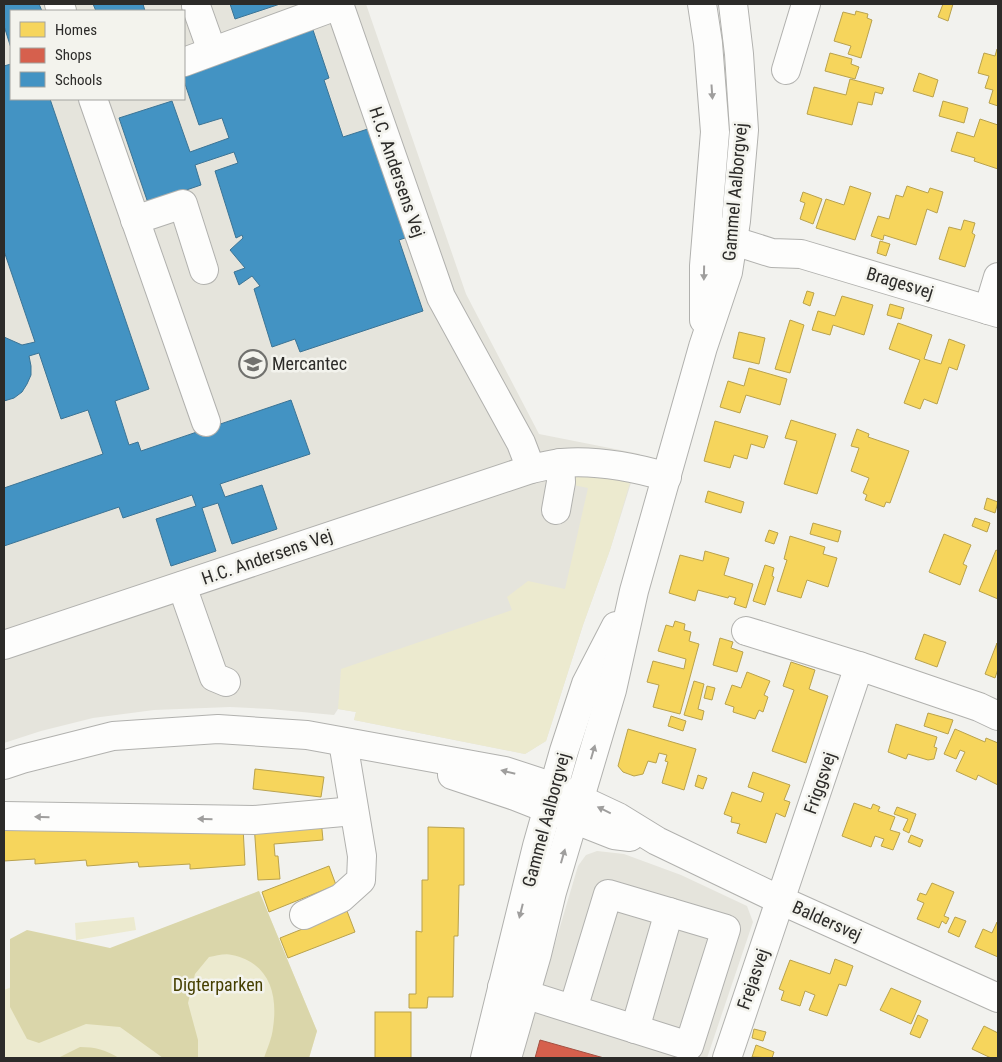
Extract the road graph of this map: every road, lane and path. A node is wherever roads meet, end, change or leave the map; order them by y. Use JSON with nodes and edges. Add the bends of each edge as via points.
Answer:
{"nodes":[{"id":1,"x":339,"y":4,"type":"edge"},
{"id":2,"x":702,"y":4,"type":"edge"},
{"id":3,"x":733,"y":4,"type":"edge"},
{"id":4,"x":806,"y":4,"type":"edge"},
{"id":5,"x":196,"y":6,"type":"dead end"},
{"id":6,"x":212,"y":52,"type":"junction"},
{"id":7,"x":185,"y":62,"type":"edge"},
{"id":8,"x":786,"y":70,"type":"dead end"},
{"id":9,"x":93,"y":100,"type":"edge"},
{"id":10,"x":135,"y":220,"type":"junction"},
{"id":11,"x":708,"y":224,"type":"junction"},
{"id":12,"x":735,"y":231,"type":"junction"},
{"id":13,"x":204,"y":270,"type":"dead end"},
{"id":14,"x":998,"y":277,"type":"edge"},
{"id":15,"x":993,"y":312,"type":"edge"},
{"id":16,"x":703,"y":347,"type":"junction"},
{"id":17,"x":206,"y":422,"type":"dead end"},
{"id":18,"x":560,"y":463,"type":"junction"},
{"id":19,"x":531,"y":469,"type":"junction"},
{"id":20,"x":667,"y":478,"type":"junction"},
{"id":21,"x":556,"y":510,"type":"dead end"},
{"id":22,"x":182,"y":586,"type":"junction"},
{"id":23,"x":634,"y":591,"type":"junction"},
{"id":24,"x":746,"y":631,"type":"dead end"},
{"id":25,"x":4,"y":645,"type":"edge"},
{"id":26,"x":860,"y":666,"type":"junction"},
{"id":27,"x":226,"y":682,"type":"dead end"},
{"id":28,"x":998,"y":716,"type":"edge"},
{"id":29,"x":343,"y":742,"type":"junction"},
{"id":30,"x":4,"y":765,"type":"edge"},
{"id":31,"x":551,"y":798,"type":"junction"},
{"id":32,"x":576,"y":809,"type":"junction"},
{"id":33,"x":354,"y":811,"type":"junction"},
{"id":34,"x":4,"y":816,"type":"edge"},
{"id":35,"x":780,"y":900,"type":"junction"},
{"id":36,"x":669,"y":912,"type":"junction"},
{"id":37,"x":304,"y":915,"type":"dead end"},
{"id":38,"x":514,"y":991,"type":"junction"},
{"id":39,"x":998,"y":998,"type":"edge"},
{"id":40,"x":573,"y":1009,"type":"junction"},
{"id":41,"x":635,"y":1029,"type":"junction"},
{"id":42,"x":485,"y":1058,"type":"edge"},
{"id":43,"x":506,"y":1058,"type":"edge"},
{"id":44,"x":727,"y":1058,"type":"edge"}],
"edges":[{"from":1,"to":6,"type":"street","name":"H.C. Andersens Vej"},
{"from":1,"to":19,"type":"street","name":"H.C. Andersens Vej","via":[[441,297],[522,443]]},
{"from":2,"to":11,"type":"street","name":"Gammel Aalborgvej","one_way":true,"via":[[714,132]]},
{"from":3,"to":12,"type":"street","name":"Gammel Aalborgvej","via":[[744,130]]},
{"from":4,"to":8,"type":"street"},
{"from":5,"to":6,"type":"street"},
{"from":6,"to":7,"type":"street","name":"H.C. Andersens Vej"},
{"from":9,"to":10,"type":"street"},
{"from":10,"to":13,"type":"street","via":[[183,204]]},
{"from":10,"to":17,"type":"street"},
{"from":11,"to":12,"type":"street","name":"Bragesvej"},
{"from":11,"to":16,"type":"street","name":"Gammel Aalborgvej","one_way":true},
{"from":12,"to":15,"type":"street","name":"Bragesvej","via":[[772,253],[801,254]]},
{"from":12,"to":16,"type":"street","name":"Gammel Aalborgvej","via":[[728,272]]},
{"from":14,"to":15,"type":"street"},
{"from":16,"to":20,"type":"street","name":"Gammel Aalborgvej"},
{"from":18,"to":19,"type":"street","name":"H.C. Andersens Vej"},
{"from":18,"to":20,"type":"street","name":"H.C. Andersens Vej","via":[[635,468]]},
{"from":18,"to":21,"type":"street","via":[[561,482]]},
{"from":19,"to":22,"type":"street","name":"H.C. Andersens Vej"},
{"from":20,"to":23,"type":"street","name":"Gammel Aalborgvej"},
{"from":22,"to":25,"type":"street","name":"H.C. Andersens Vej"},
{"from":22,"to":27,"type":"street","via":[[214,677]]},
{"from":23,"to":31,"type":"street","name":"Gammel Aalborgvej","via":[[586,684]]},
{"from":32,"to":23,"type":"street","name":"Gammel Aalborgvej","one_way":true,"via":[[612,690]]},
{"from":24,"to":26,"type":"street"},
{"from":26,"to":28,"type":"street"},
{"from":26,"to":35,"type":"street","name":"Friggsvej"},
{"from":29,"to":30,"type":"street","via":[[307,735],[218,729],[113,736]]},
{"from":29,"to":31,"type":"street","via":[[505,770]]},
{"from":29,"to":33,"type":"street"},
{"from":31,"to":32,"type":"street","name":"Baldersvej"},
{"from":31,"to":38,"type":"street","name":"Gammel Aalborgvej","one_way":true},
{"from":32,"to":35,"type":"street","name":"Baldersvej","via":[[618,817],[657,841]]},
{"from":38,"to":32,"type":"street","name":"Gammel Aalborgvej","one_way":true},
{"from":33,"to":34,"type":"street","one_way":true,"via":[[254,820]]},
{"from":33,"to":37,"type":"street","via":[[362,856],[361,880],[341,898]]},
{"from":35,"to":39,"type":"street","name":"Baldersvej"},
{"from":35,"to":44,"type":"street","name":"Frejasvej"},
{"from":36,"to":40,"type":"street","via":[[608,894]]},
{"from":36,"to":41,"type":"street"},
{"from":36,"to":41,"type":"street","via":[[726,930],[689,1046]]},
{"from":38,"to":40,"type":"street"},
{"from":38,"to":42,"type":"street","name":"Gammel Aalborgvej"},
{"from":38,"to":43,"type":"street","name":"Gammel Aalborgvej"},
{"from":40,"to":41,"type":"street"}]}
